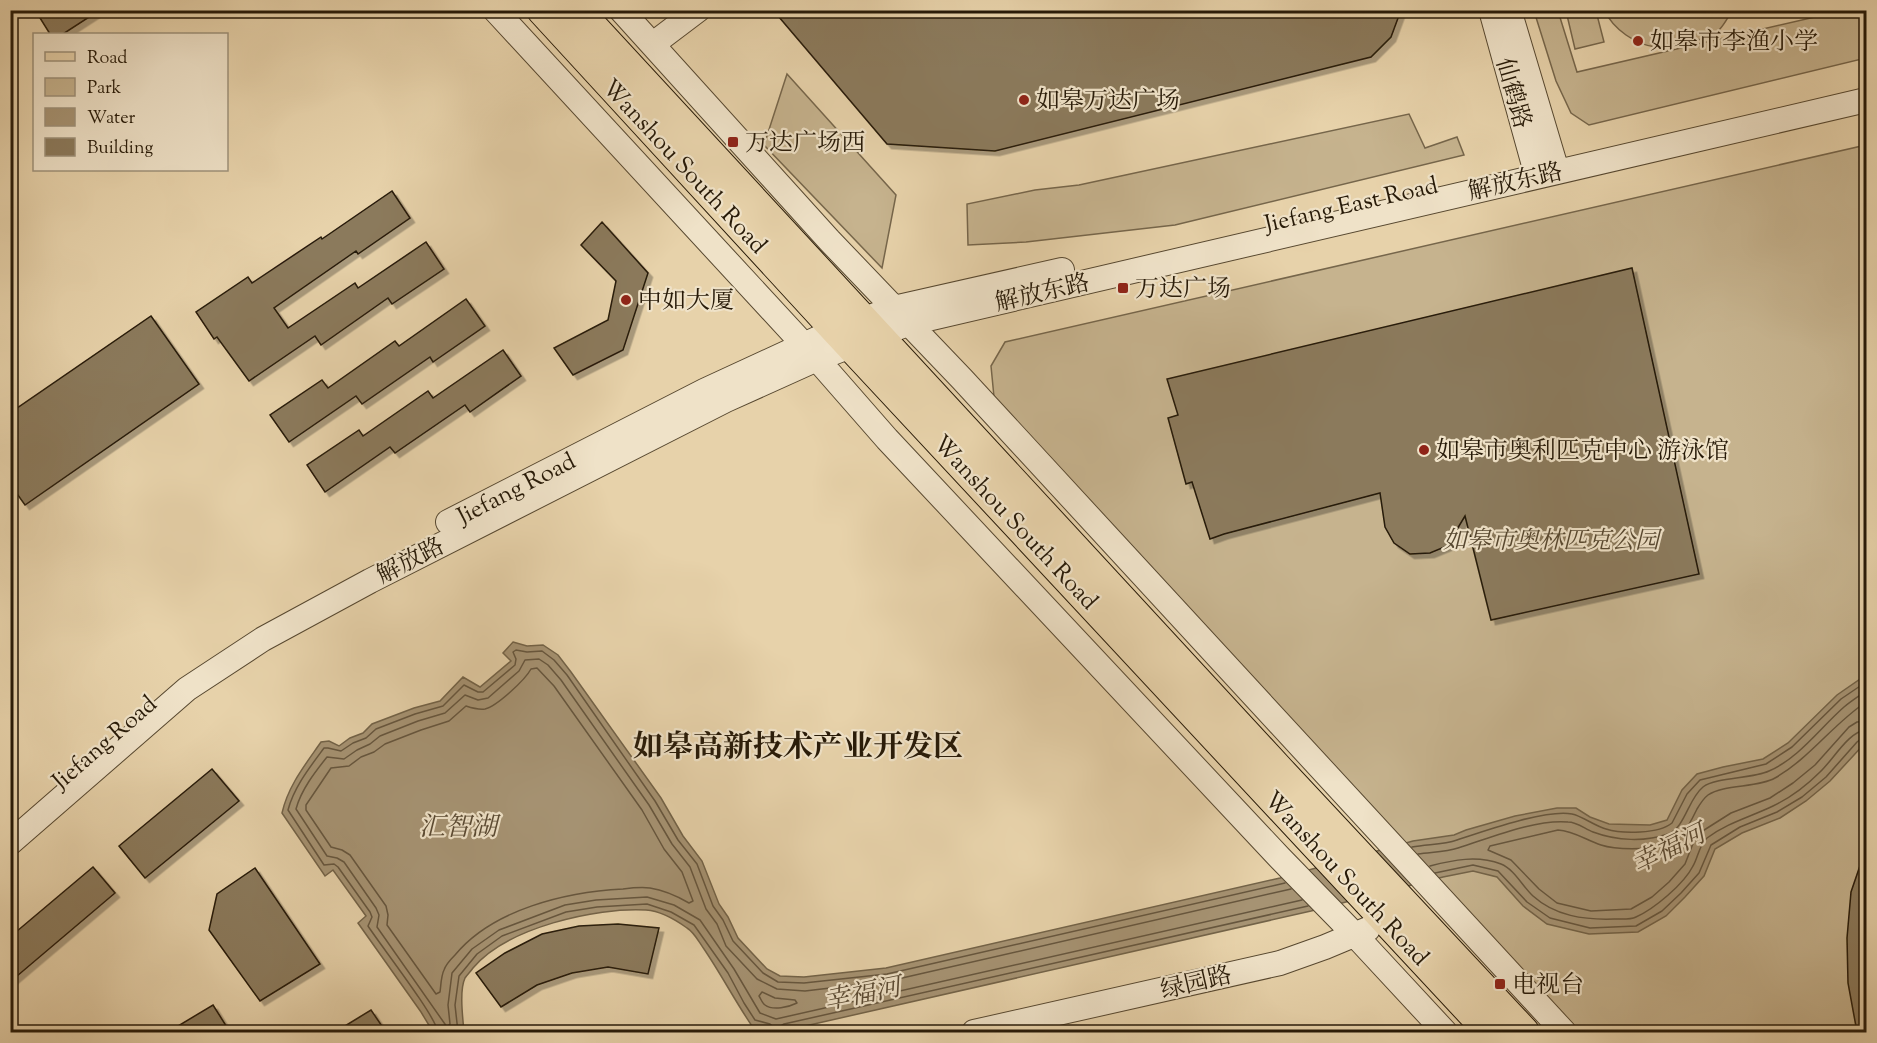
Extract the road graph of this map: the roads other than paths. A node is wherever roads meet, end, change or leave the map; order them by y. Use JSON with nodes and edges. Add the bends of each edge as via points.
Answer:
{"nodes":[{"id":1,"x":495,"y":10,"type":"edge"},
{"id":2,"x":542,"y":10,"type":"edge"},
{"id":3,"x":577,"y":10,"type":"edge"},
{"id":4,"x":621,"y":10,"type":"edge"},
{"id":5,"x":698,"y":10,"type":"edge"},
{"id":6,"x":1491,"y":10,"type":"edge"},
{"id":7,"x":1509,"y":10,"type":"edge"},
{"id":8,"x":652,"y":44,"type":"junction"},
{"id":9,"x":1866,"y":83,"type":"edge"},
{"id":10,"x":1866,"y":100,"type":"edge"},
{"id":11,"x":1545,"y":166,"type":"junction"},
{"id":12,"x":902,"y":316,"type":"junction"},
{"id":13,"x":858,"y":333,"type":"junction"},
{"id":14,"x":810,"y":352,"type":"junction"},
{"id":15,"x":10,"y":823,"type":"edge"},
{"id":16,"x":10,"y":843,"type":"edge"},
{"id":17,"x":1400,"y":917,"type":"junction"},
{"id":18,"x":1355,"y":935,"type":"junction"},
{"id":19,"x":974,"y":1032,"type":"edge"},
{"id":20,"x":1445,"y":1032,"type":"edge"},
{"id":21,"x":1490,"y":1032,"type":"edge"},
{"id":22,"x":1524,"y":1032,"type":"edge"},
{"id":23,"x":1564,"y":1032,"type":"edge"}],
"edges":[{"from":1,"to":14,"type":"street"},
{"from":2,"to":13,"type":"main road","name":"Wanshou South Road"},
{"from":3,"to":13,"type":"main road","name":"Wanshou South Road"},
{"from":4,"to":8,"type":"street"},
{"from":5,"to":8,"type":"street"},
{"from":6,"to":11,"type":"street","name":"仙鹤路"},
{"from":7,"to":11,"type":"street","name":"仙鹤路"},
{"from":8,"to":12,"type":"street"},
{"from":9,"to":11,"type":"street","name":"Jiefang East Road"},
{"from":10,"to":11,"type":"street","name":"解放东路"},
{"from":11,"to":12,"type":"street","name":"Jiefang East Road"},
{"from":12,"to":13,"type":"street","name":"Jiefang East Road"},
{"from":12,"to":23,"type":"street"},
{"from":13,"to":14,"type":"street","name":"解放路"},
{"from":13,"to":17,"type":"main road","name":"Wanshou South Road"},
{"from":14,"to":15,"type":"street","name":"Jiefang Road","via":[[704,391],[363,565],[257,626],[181,676]]},
{"from":14,"to":16,"type":"street","name":"解放路","via":[[263,639],[187,689]]},
{"from":14,"to":18,"type":"street","via":[[887,439]]},
{"from":17,"to":18,"type":"street","name":"绿园路"},
{"from":17,"to":21,"type":"main road","name":"Wanshou South Road"},
{"from":17,"to":22,"type":"main road","name":"Wanshou South Road"},
{"from":18,"to":19,"type":"street","name":"绿园路","via":[[1280,963]]},
{"from":18,"to":20,"type":"street"}]}
